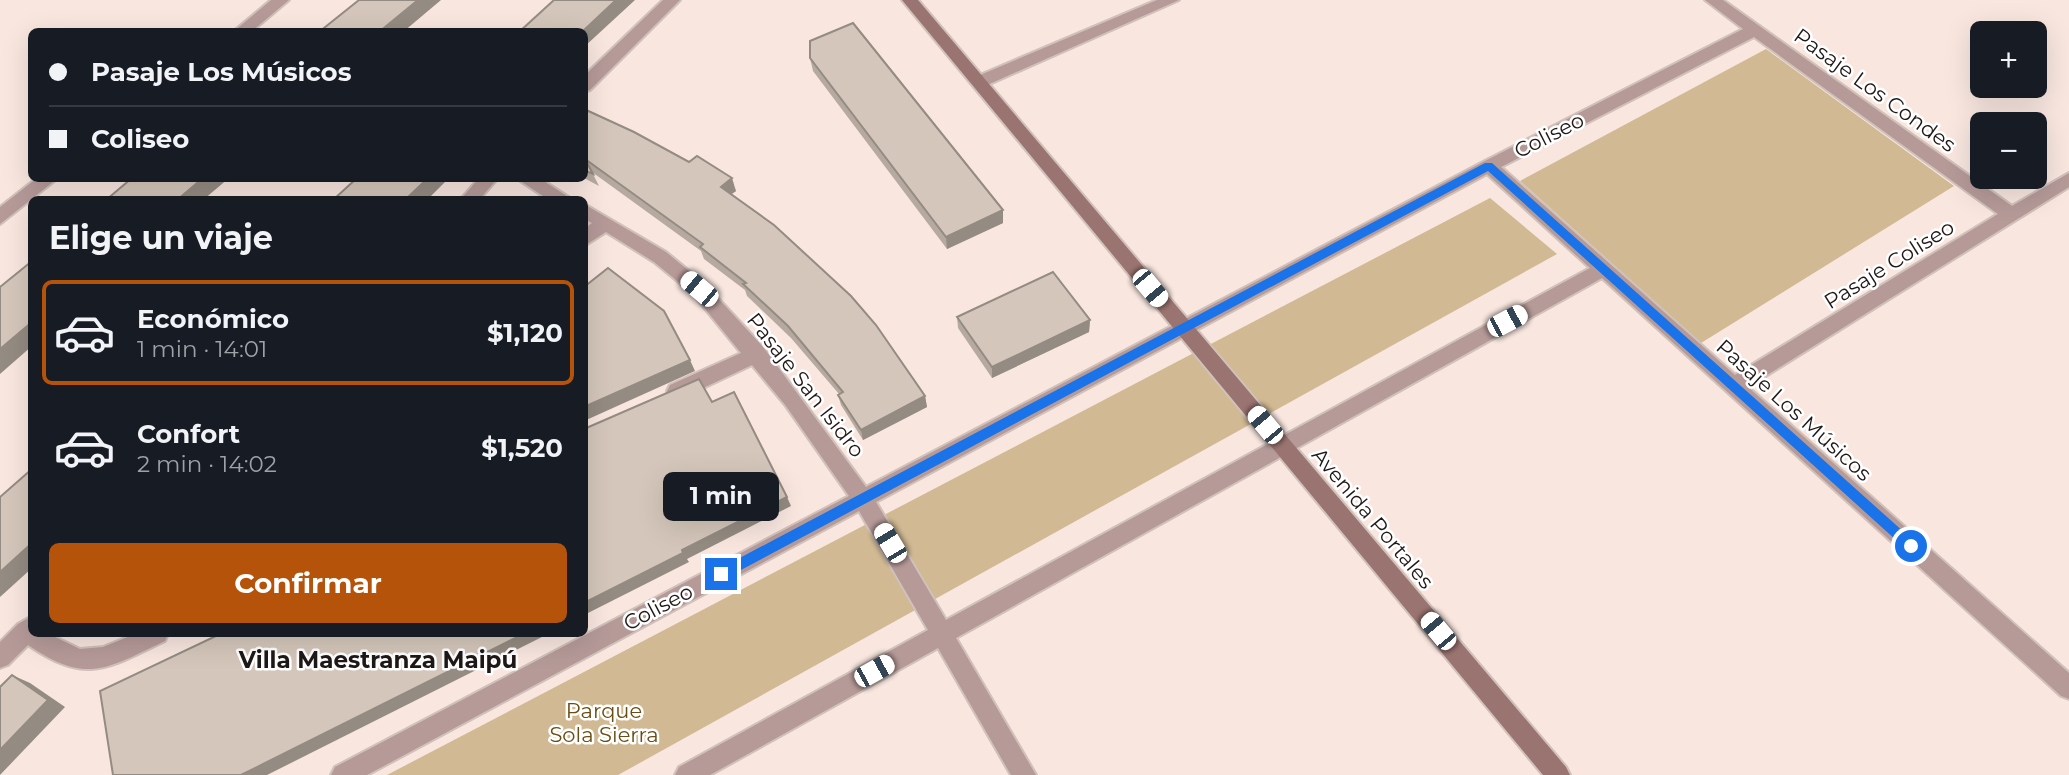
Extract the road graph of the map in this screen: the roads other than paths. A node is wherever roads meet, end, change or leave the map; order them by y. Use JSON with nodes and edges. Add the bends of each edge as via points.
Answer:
{"nodes":[{"id":1,"x":281,"y":0,"type":"edge"},
{"id":2,"x":672,"y":0,"type":"edge"},
{"id":3,"x":910,"y":0,"type":"edge"},
{"id":4,"x":1171,"y":0,"type":"edge"},
{"id":5,"x":1713,"y":0,"type":"edge"},
{"id":6,"x":245,"y":28,"type":"edge"},
{"id":7,"x":1755,"y":30,"type":"junction"},
{"id":8,"x":588,"y":82,"type":"edge"},
{"id":9,"x":979,"y":82,"type":"junction"},
{"id":10,"x":1489,"y":166,"type":"junction"},
{"id":11,"x":2069,"y":179,"type":"edge"},
{"id":12,"x":45,"y":182,"type":"edge"},
{"id":13,"x":486,"y":182,"type":"edge"},
{"id":14,"x":531,"y":182,"type":"edge"},
{"id":15,"x":472,"y":196,"type":"edge"},
{"id":16,"x":558,"y":196,"type":"edge"},
{"id":17,"x":588,"y":212,"type":"edge"},
{"id":18,"x":2012,"y":215,"type":"junction"},
{"id":19,"x":0,"y":217,"type":"edge"},
{"id":20,"x":606,"y":222,"type":"junction"},
{"id":21,"x":588,"y":236,"type":"edge"},
{"id":22,"x":1602,"y":269,"type":"junction"},
{"id":23,"x":1185,"y":328,"type":"junction"},
{"id":24,"x":757,"y":354,"type":"junction"},
{"id":25,"x":1733,"y":386,"type":"junction"},
{"id":26,"x":658,"y":400,"type":"edge"},
{"id":27,"x":1282,"y":444,"type":"junction"},
{"id":28,"x":863,"y":499,"type":"junction"},
{"id":29,"x":28,"y":630,"type":"edge"},
{"id":30,"x":944,"y":632,"type":"junction"},
{"id":31,"x":41,"y":637,"type":"edge"},
{"id":32,"x":151,"y":637,"type":"edge"},
{"id":33,"x":0,"y":657,"type":"edge"},
{"id":34,"x":2069,"y":688,"type":"edge"},
{"id":35,"x":343,"y":775,"type":"edge"},
{"id":36,"x":687,"y":775,"type":"edge"},
{"id":37,"x":1024,"y":775,"type":"edge"},
{"id":38,"x":1559,"y":775,"type":"edge"}],
"edges":[{"from":1,"to":6,"type":"street"},
{"from":2,"to":8,"type":"street"},
{"from":3,"to":9,"type":"main road","name":"Avenida Portales"},
{"from":4,"to":9,"type":"street"},
{"from":5,"to":7,"type":"street","name":"Pasaje Los Condes"},
{"from":7,"to":10,"type":"street","name":"Coliseo"},
{"from":7,"to":18,"type":"street","name":"Pasaje Los Condes"},
{"from":9,"to":23,"type":"main road","name":"Avenida Portales"},
{"from":10,"to":22,"type":"street","name":"Pasaje Los Músicos"},
{"from":10,"to":23,"type":"street","name":"Coliseo"},
{"from":11,"to":18,"type":"street","name":"Pasaje Coliseo"},
{"from":12,"to":19,"type":"street"},
{"from":13,"to":15,"type":"street"},
{"from":14,"to":16,"type":"street"},
{"from":17,"to":20,"type":"street","name":"Pasaje San Isidro"},
{"from":18,"to":25,"type":"street","name":"Pasaje Coliseo"},
{"from":20,"to":21,"type":"street"},
{"from":20,"to":24,"type":"street","name":"Pasaje San Isidro","via":[[699,289]]},
{"from":22,"to":25,"type":"street","name":"Pasaje Los Músicos"},
{"from":22,"to":27,"type":"street"},
{"from":23,"to":27,"type":"main road","name":"Avenida Portales"},
{"from":23,"to":28,"type":"street","name":"Coliseo"},
{"from":24,"to":26,"type":"street"},
{"from":24,"to":28,"type":"street","name":"Pasaje San Isidro"},
{"from":25,"to":34,"type":"street","name":"Pasaje Los Músicos"},
{"from":27,"to":30,"type":"street"},
{"from":27,"to":38,"type":"main road","name":"Avenida Portales"},
{"from":28,"to":30,"type":"street","name":"Pasaje San Isidro"},
{"from":28,"to":35,"type":"street","name":"Coliseo"},
{"from":29,"to":33,"type":"street"},
{"from":30,"to":36,"type":"street"},
{"from":30,"to":37,"type":"street","name":"Pasaje San Isidro"},
{"from":31,"to":32,"type":"street","via":[[68,656],[88,659]]}]}
